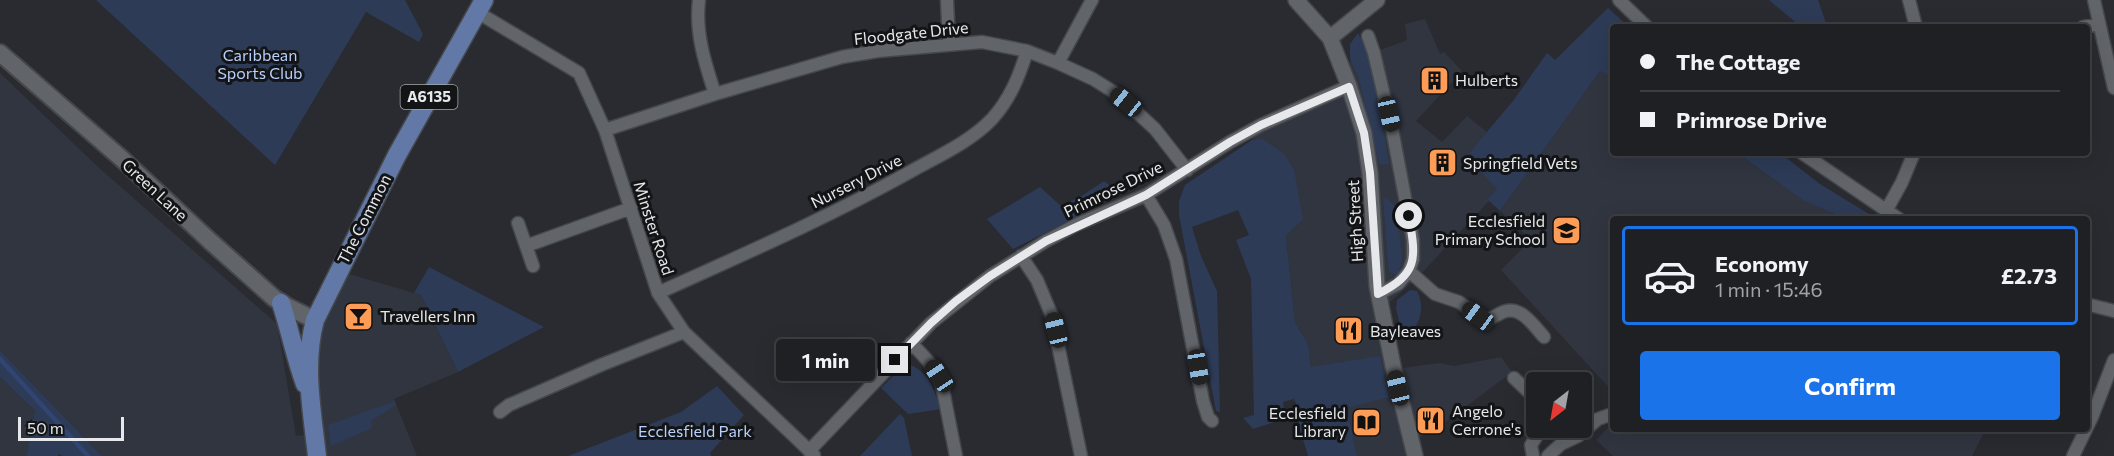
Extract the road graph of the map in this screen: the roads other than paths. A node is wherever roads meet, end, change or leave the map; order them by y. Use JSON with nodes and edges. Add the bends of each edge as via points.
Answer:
{"nodes":[{"id":1,"x":699,"y":0,"type":"edge"},
{"id":2,"x":947,"y":0,"type":"edge"},
{"id":3,"x":1092,"y":0,"type":"edge"},
{"id":4,"x":1296,"y":0,"type":"edge"},
{"id":5,"x":1377,"y":0,"type":"edge"},
{"id":6,"x":1619,"y":0,"type":"edge"},
{"id":7,"x":1909,"y":0,"type":"edge"},
{"id":8,"x":2094,"y":0,"type":"edge"},
{"id":9,"x":480,"y":6,"type":"edge"},
{"id":10,"x":1644,"y":24,"type":"edge"},
{"id":11,"x":1915,"y":24,"type":"edge"},
{"id":12,"x":2099,"y":24,"type":"junction"},
{"id":13,"x":2090,"y":26,"type":"edge"},
{"id":14,"x":1368,"y":36,"type":"dead end"},
{"id":15,"x":1330,"y":38,"type":"junction"},
{"id":16,"x":949,"y":44,"type":"junction"},
{"id":17,"x":1027,"y":51,"type":"junction"},
{"id":18,"x":0,"y":53,"type":"edge"},
{"id":19,"x":1058,"y":63,"type":"junction"},
{"id":20,"x":1349,"y":87,"type":"junction"},
{"id":21,"x":2114,"y":88,"type":"edge"},
{"id":22,"x":715,"y":94,"type":"junction"},
{"id":23,"x":605,"y":130,"type":"junction"},
{"id":24,"x":1806,"y":156,"type":"edge"},
{"id":25,"x":1913,"y":156,"type":"edge"},
{"id":26,"x":1187,"y":170,"type":"junction"},
{"id":27,"x":1146,"y":195,"type":"junction"},
{"id":28,"x":631,"y":208,"type":"junction"},
{"id":29,"x":1886,"y":211,"type":"junction"},
{"id":30,"x":1894,"y":216,"type":"edge"},
{"id":31,"x":519,"y":223,"type":"dead end"},
{"id":32,"x":526,"y":246,"type":"junction"},
{"id":33,"x":1021,"y":256,"type":"junction"},
{"id":34,"x":533,"y":266,"type":"dead end"},
{"id":35,"x":1409,"y":271,"type":"junction"},
{"id":36,"x":658,"y":293,"type":"junction"},
{"id":37,"x":1378,"y":294,"type":"junction"},
{"id":38,"x":281,"y":303,"type":"junction"},
{"id":39,"x":2090,"y":305,"type":"edge"},
{"id":40,"x":2114,"y":311,"type":"edge"},
{"id":41,"x":315,"y":320,"type":"junction"},
{"id":42,"x":684,"y":332,"type":"junction"},
{"id":43,"x":1544,"y":337,"type":"dead end"},
{"id":44,"x":911,"y":343,"type":"junction"},
{"id":45,"x":2114,"y":360,"type":"edge"},
{"id":46,"x":1514,"y":378,"type":"dead end"},
{"id":47,"x":1526,"y":389,"type":"edge"},
{"id":48,"x":309,"y":394,"type":"junction"},
{"id":49,"x":500,"y":412,"type":"dead end"},
{"id":50,"x":1610,"y":415,"type":"edge"},
{"id":51,"x":1212,"y":421,"type":"dead end"},
{"id":52,"x":2090,"y":421,"type":"edge"},
{"id":53,"x":2085,"y":432,"type":"edge"},
{"id":54,"x":1536,"y":438,"type":"edge"},
{"id":55,"x":812,"y":453,"type":"edge"},
{"id":56,"x":317,"y":456,"type":"edge"},
{"id":57,"x":956,"y":456,"type":"edge"},
{"id":58,"x":1081,"y":456,"type":"edge"},
{"id":59,"x":1415,"y":456,"type":"edge"},
{"id":60,"x":1533,"y":456,"type":"edge"},
{"id":61,"x":1548,"y":456,"type":"edge"},
{"id":62,"x":2073,"y":456,"type":"edge"}],
"edges":[{"from":1,"to":22,"type":"street","via":[[701,49]]},
{"from":2,"to":16,"type":"street"},
{"from":3,"to":19,"type":"street"},
{"from":4,"to":15,"type":"street","name":"High Street"},
{"from":5,"to":15,"type":"street"},
{"from":6,"to":10,"type":"street"},
{"from":7,"to":11,"type":"street"},
{"from":8,"to":12,"type":"street"},
{"from":9,"to":23,"type":"street","name":"Minster Road","via":[[579,73]]},
{"from":9,"to":41,"type":"main road","name":"The Common","number":"A6135","via":[[397,155]]},
{"from":12,"to":13,"type":"street"},
{"from":12,"to":21,"type":"street"},
{"from":14,"to":35,"type":"street","via":[[1405,193],[1413,240]]},
{"from":15,"to":20,"type":"street","name":"High Street"},
{"from":16,"to":17,"type":"street","name":"Floodgate Drive","via":[[982,42]]},
{"from":16,"to":22,"type":"street","name":"Floodgate Drive","via":[[842,57]]},
{"from":17,"to":19,"type":"street","name":"Floodgate Drive"},
{"from":17,"to":36,"type":"street","name":"Nursery Drive","via":[[1010,95],[975,134],[872,192]]},
{"from":18,"to":38,"type":"main road","name":"Green Lane"},
{"from":19,"to":26,"type":"street","name":"Floodgate Drive","via":[[1093,79],[1130,105]]},
{"from":20,"to":26,"type":"street","name":"Primrose Drive","via":[[1261,125]]},
{"from":20,"to":37,"type":"street","name":"High Street","via":[[1364,133],[1370,173]]},
{"from":22,"to":23,"type":"street","name":"Floodgate Drive"},
{"from":23,"to":28,"type":"street","name":"Minster Road"},
{"from":24,"to":29,"type":"street"},
{"from":25,"to":29,"type":"street"},
{"from":26,"to":27,"type":"street","name":"Primrose Drive"},
{"from":27,"to":33,"type":"street","name":"Primrose Drive","via":[[1078,224]]},
{"from":27,"to":51,"type":"street","via":[[1164,225],[1176,259],[1203,401]]},
{"from":28,"to":32,"type":"street"},
{"from":28,"to":36,"type":"street","name":"Minster Road"},
{"from":29,"to":30,"type":"street"},
{"from":31,"to":32,"type":"street"},
{"from":32,"to":34,"type":"street"},
{"from":33,"to":44,"type":"street","name":"Primrose Drive","via":[[956,301]]},
{"from":33,"to":58,"type":"street","via":[[1037,280],[1052,316]]},
{"from":35,"to":37,"type":"street","via":[[1398,284]]},
{"from":35,"to":43,"type":"street","via":[[1435,294],[1459,302],[1484,320],[1509,310],[1517,311]]},
{"from":36,"to":42,"type":"street","name":"Minster Road"},
{"from":37,"to":59,"type":"street","name":"High Street"},
{"from":38,"to":41,"type":"main road","name":"Green Lane"},
{"from":38,"to":48,"type":"main road"},
{"from":39,"to":40,"type":"street"},
{"from":41,"to":48,"type":"main road","name":"The Common","number":"A6135","via":[[310,342]]},
{"from":42,"to":49,"type":"street","via":[[519,400]]},
{"from":42,"to":55,"type":"street","name":"Minster Road"},
{"from":44,"to":55,"type":"street","name":"Primrose Drive"},
{"from":44,"to":57,"type":"street","via":[[939,376]]},
{"from":45,"to":52,"type":"street"},
{"from":46,"to":47,"type":"street"},
{"from":48,"to":56,"type":"main road","name":"The Common","number":"A6135"},
{"from":50,"to":61,"type":"street"},
{"from":53,"to":62,"type":"street"},
{"from":54,"to":60,"type":"street","via":[[1531,445]]}]}
